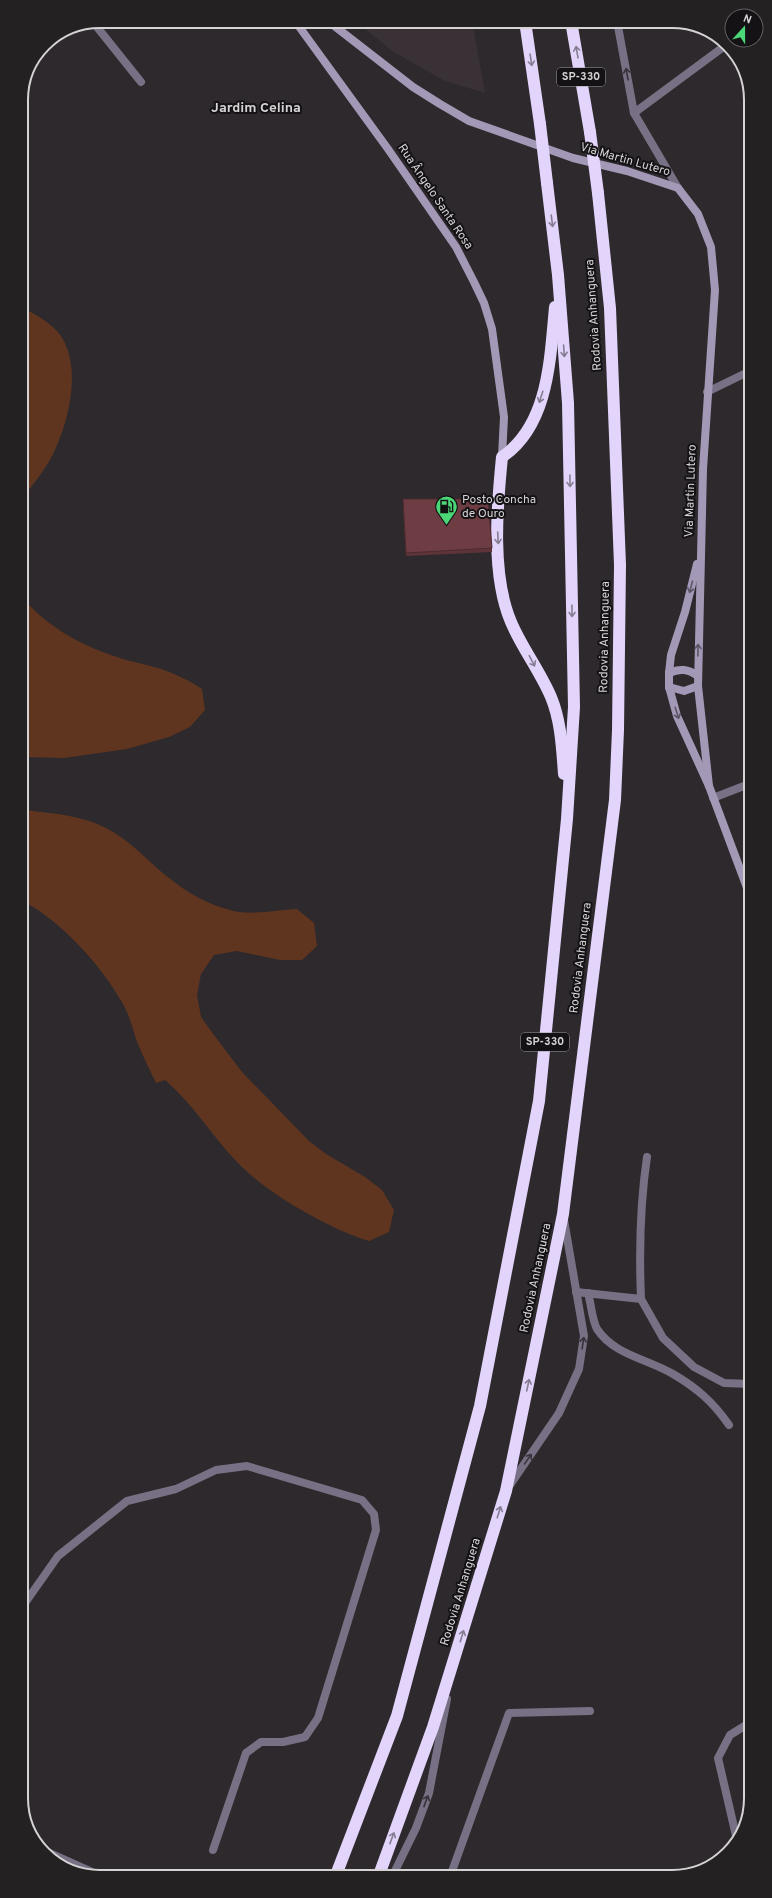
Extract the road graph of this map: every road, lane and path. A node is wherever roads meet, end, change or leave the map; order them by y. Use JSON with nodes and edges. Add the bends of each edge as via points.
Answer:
{"nodes":[{"id":1,"x":98,"y":28,"type":"edge"},
{"id":2,"x":300,"y":28,"type":"edge"},
{"id":3,"x":337,"y":28,"type":"edge"},
{"id":4,"x":526,"y":28,"type":"edge"},
{"id":5,"x":572,"y":28,"type":"edge"},
{"id":6,"x":618,"y":28,"type":"edge"},
{"id":7,"x":722,"y":48,"type":"edge"},
{"id":8,"x":141,"y":82,"type":"dead end"},
{"id":9,"x":634,"y":113,"type":"junction"},
{"id":10,"x":678,"y":188,"type":"junction"},
{"id":11,"x":558,"y":275,"type":"junction"},
{"id":12,"x":744,"y":374,"type":"edge"},
{"id":13,"x":707,"y":392,"type":"junction"},
{"id":14,"x":502,"y":458,"type":"junction"},
{"id":15,"x":701,"y":550,"type":"junction"},
{"id":16,"x":669,"y":673,"type":"junction"},
{"id":17,"x":698,"y":676,"type":"junction"},
{"id":18,"x":698,"y":686,"type":"junction"},
{"id":19,"x":669,"y":687,"type":"junction"},
{"id":20,"x":709,"y":786,"type":"junction"},
{"id":21,"x":744,"y":786,"type":"edge"},
{"id":22,"x":713,"y":798,"type":"junction"},
{"id":23,"x":567,"y":819,"type":"junction"},
{"id":24,"x":744,"y":880,"type":"edge"},
{"id":25,"x":647,"y":1157,"type":"dead end"},
{"id":26,"x":563,"y":1214,"type":"junction"},
{"id":27,"x":576,"y":1292,"type":"junction"},
{"id":28,"x":588,"y":1293,"type":"junction"},
{"id":29,"x":641,"y":1299,"type":"junction"},
{"id":30,"x":744,"y":1384,"type":"edge"},
{"id":31,"x":730,"y":1425,"type":"dead end"},
{"id":32,"x":506,"y":1491,"type":"junction"},
{"id":33,"x":28,"y":1599,"type":"edge"},
{"id":34,"x":454,"y":1662,"type":"junction"},
{"id":35,"x":590,"y":1711,"type":"dead end"},
{"id":36,"x":744,"y":1726,"type":"edge"},
{"id":37,"x":735,"y":1832,"type":"edge"},
{"id":38,"x":213,"y":1850,"type":"dead end"},
{"id":39,"x":61,"y":1858,"type":"edge"},
{"id":40,"x":83,"y":1868,"type":"edge"},
{"id":41,"x":338,"y":1870,"type":"edge"},
{"id":42,"x":381,"y":1870,"type":"edge"},
{"id":43,"x":396,"y":1870,"type":"edge"},
{"id":44,"x":452,"y":1870,"type":"edge"}],
"edges":[{"from":1,"to":8,"type":"street"},
{"from":2,"to":14,"type":"street","name":"Rua Ângelo Santa Rosa","via":[[456,247],[478,289],[492,329],[500,385],[504,417]]},
{"from":3,"to":10,"type":"street","name":"Via Martin Lutero","via":[[413,87],[470,121],[573,158],[627,171]]},
{"from":4,"to":11,"type":"highway","number":"SP-330","one_way":true,"bridge":true},
{"from":26,"to":5,"type":"highway","name":"Rodovia Anhanguera","number":"SP-330","one_way":true,"bridge":true,"via":[[615,800],[620,565],[610,308],[590,132]]},
{"from":9,"to":6,"type":"street","one_way":true},
{"from":7,"to":9,"type":"street"},
{"from":9,"to":10,"type":"street"},
{"from":10,"to":13,"type":"street","name":"Via Martin Lutero","via":[[698,214],[711,247],[714,290]]},
{"from":11,"to":14,"type":"highway","one_way":true,"via":[[549,372],[533,422],[514,450]]},
{"from":11,"to":23,"type":"highway","number":"SP-330","one_way":true,"via":[[568,403],[574,707]]},
{"from":12,"to":13,"type":"street"},
{"from":13,"to":15,"type":"street","name":"Via Martin Lutero"},
{"from":14,"to":23,"type":"highway","one_way":true,"via":[[497,514],[501,589],[511,622],[551,697],[560,728]]},
{"from":15,"to":16,"type":"street","name":"Via Martin Lutero","one_way":true,"via":[[671,655]]},
{"from":17,"to":15,"type":"street","name":"Via Martin Lutero","one_way":true},
{"from":16,"to":17,"type":"street","via":[[684,669]]},
{"from":16,"to":19,"type":"street","name":"Via Martin Lutero"},
{"from":17,"to":18,"type":"street","name":"Via Martin Lutero"},
{"from":18,"to":19,"type":"street","via":[[684,690]]},
{"from":18,"to":20,"type":"street","name":"Via Martin Lutero"},
{"from":19,"to":20,"type":"street","name":"Via Martin Lutero","one_way":true,"via":[[680,723]]},
{"from":20,"to":22,"type":"street","name":"Via Martin Lutero"},
{"from":21,"to":22,"type":"street"},
{"from":22,"to":24,"type":"street","name":"Via Martin Lutero"},
{"from":23,"to":41,"type":"highway","number":"SP-330","via":[[539,1102],[480,1406],[397,1716]]},
{"from":25,"to":29,"type":"street","via":[[639,1253]]},
{"from":26,"to":27,"type":"street"},
{"from":32,"to":26,"type":"highway","name":"Rodovia Anhanguera","number":"SP-330","one_way":true},
{"from":27,"to":28,"type":"street"},
{"from":32,"to":27,"type":"street","one_way":true,"via":[[559,1413],[579,1369],[584,1336]]},
{"from":28,"to":29,"type":"street"},
{"from":28,"to":31,"type":"street","via":[[597,1328],[614,1347],[696,1388],[715,1405]]},
{"from":29,"to":30,"type":"street","via":[[663,1338],[694,1367],[724,1383]]},
{"from":34,"to":32,"type":"highway","name":"Rodovia Anhanguera","number":"SP-330","one_way":true},
{"from":33,"to":38,"type":"street","via":[[58,1556],[127,1501],[176,1489],[216,1470],[247,1466],[362,1500],[374,1514],[376,1530],[318,1718],[305,1737],[283,1742],[261,1742],[246,1753]]},
{"from":42,"to":34,"type":"highway","name":"Rodovia Anhanguera","number":"SP-330","one_way":true},
{"from":43,"to":34,"type":"street","one_way":true,"via":[[429,1793]]},
{"from":35,"to":44,"type":"street","via":[[510,1712]]},
{"from":36,"to":37,"type":"street","via":[[730,1735],[718,1758]]},
{"from":39,"to":40,"type":"street"}]}
